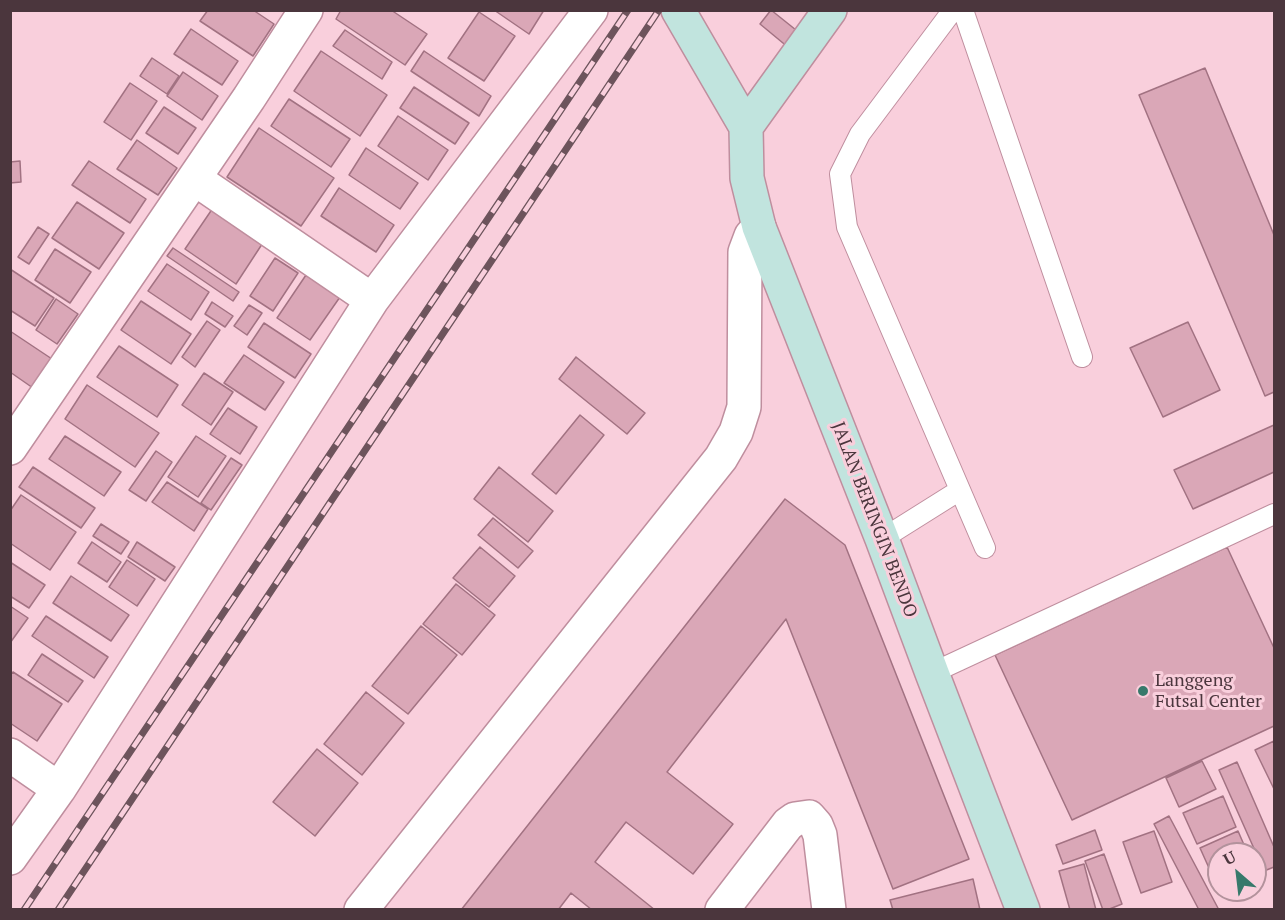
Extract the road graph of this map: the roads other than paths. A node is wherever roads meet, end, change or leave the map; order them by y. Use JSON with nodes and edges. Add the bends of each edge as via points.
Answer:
{"nodes":[{"id":1,"x":306,"y":10,"type":"edge"},
{"id":2,"x":591,"y":10,"type":"edge"},
{"id":3,"x":678,"y":10,"type":"edge"},
{"id":4,"x":830,"y":10,"type":"edge"},
{"id":5,"x":952,"y":10,"type":"edge"},
{"id":6,"x":963,"y":10,"type":"edge"},
{"id":7,"x":746,"y":127,"type":"junction"},
{"id":8,"x":195,"y":179,"type":"junction"},
{"id":9,"x":759,"y":227,"type":"junction"},
{"id":10,"x":372,"y":300,"type":"junction"},
{"id":11,"x":1082,"y":357,"type":"dead end"},
{"id":12,"x":10,"y":448,"type":"edge"},
{"id":13,"x":960,"y":490,"type":"junction"},
{"id":14,"x":1275,"y":513,"type":"edge"},
{"id":15,"x":882,"y":539,"type":"junction"},
{"id":16,"x":985,"y":548,"type":"dead end"},
{"id":17,"x":932,"y":673,"type":"junction"},
{"id":18,"x":10,"y":755,"type":"edge"},
{"id":19,"x":59,"y":789,"type":"junction"},
{"id":20,"x":10,"y":858,"type":"edge"},
{"id":21,"x":361,"y":909,"type":"edge"},
{"id":22,"x":722,"y":909,"type":"edge"},
{"id":23,"x":829,"y":909,"type":"edge"},
{"id":24,"x":1023,"y":909,"type":"edge"}],
"edges":[{"from":1,"to":8,"type":"street"},
{"from":2,"to":10,"type":"street"},
{"from":3,"to":7,"type":"street"},
{"from":4,"to":7,"type":"street"},
{"from":5,"to":13,"type":"lane","via":[[860,134],[840,174],[847,227]]},
{"from":6,"to":11,"type":"lane"},
{"from":7,"to":9,"type":"street","name":"JALAN BERINGIN BENDO","via":[[747,178]]},
{"from":8,"to":10,"type":"street"},
{"from":8,"to":12,"type":"street"},
{"from":9,"to":15,"type":"street","name":"JALAN BERINGIN BENDO"},
{"from":9,"to":21,"type":"street","via":[[745,252],[744,407],[721,458]]},
{"from":10,"to":19,"type":"street"},
{"from":13,"to":15,"type":"lane"},
{"from":13,"to":16,"type":"lane"},
{"from":14,"to":17,"type":"lane"},
{"from":15,"to":17,"type":"street","name":"JALAN BERINGIN BENDO"},
{"from":17,"to":24,"type":"street","name":"JALAN BERINGIN BENDO"},
{"from":18,"to":19,"type":"street"},
{"from":19,"to":20,"type":"street"},
{"from":22,"to":23,"type":"street","via":[[788,824],[809,818],[820,835]]}]}
